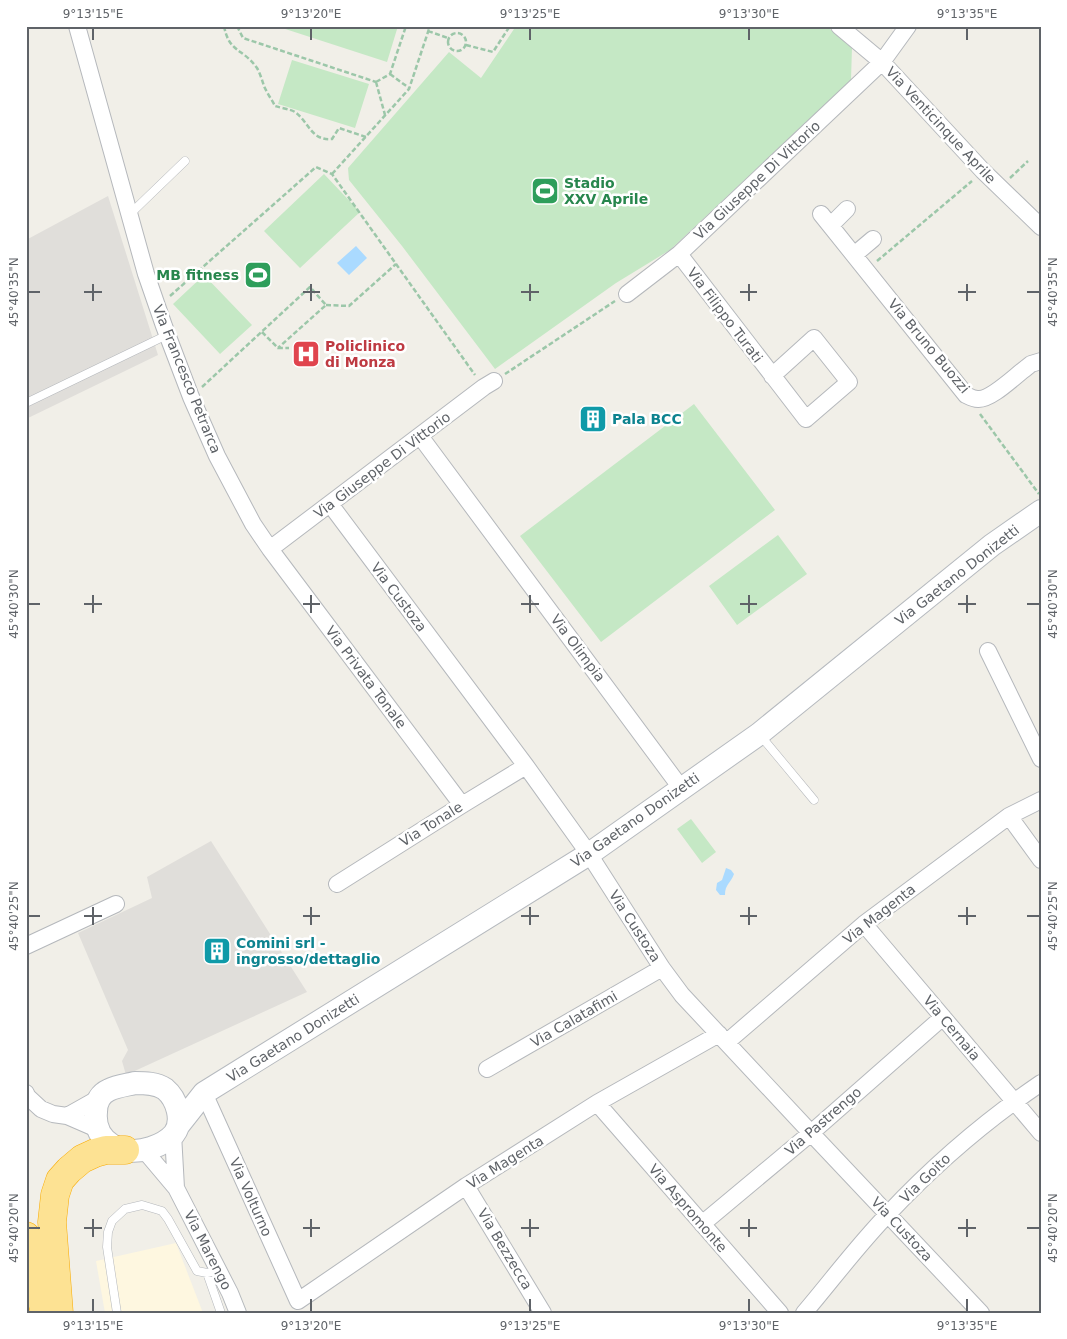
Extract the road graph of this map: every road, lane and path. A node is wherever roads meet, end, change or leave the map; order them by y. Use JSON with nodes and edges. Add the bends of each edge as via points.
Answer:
{"nodes":[{"id":1,"x":78,"y":26,"type":"edge"},
{"id":2,"x":224,"y":26,"type":"edge"},
{"id":3,"x":236,"y":26,"type":"edge"},
{"id":4,"x":406,"y":26,"type":"edge"},
{"id":5,"x":430,"y":26,"type":"edge"},
{"id":6,"x":510,"y":26,"type":"edge"},
{"id":7,"x":839,"y":26,"type":"edge"},
{"id":8,"x":908,"y":26,"type":"edge"},
{"id":9,"x":428,"y":31,"type":"junction"},
{"id":10,"x":449,"y":38,"type":"junction"},
{"id":11,"x":466,"y":45,"type":"junction"},
{"id":12,"x":882,"y":62,"type":"junction"},
{"id":13,"x":390,"y":74,"type":"junction"},
{"id":14,"x":376,"y":82,"type":"junction"},
{"id":15,"x":409,"y":89,"type":"junction"},
{"id":16,"x":385,"y":116,"type":"junction"},
{"id":17,"x":366,"y":137,"type":"junction"},
{"id":18,"x":1028,"y":161,"type":"dead end"},
{"id":19,"x":185,"y":162,"type":"dead end"},
{"id":20,"x":983,"y":171,"type":"junction"},
{"id":21,"x":332,"y":174,"type":"junction"},
{"id":22,"x":1000,"y":188,"type":"junction"},
{"id":23,"x":847,"y":209,"type":"dead end"},
{"id":24,"x":130,"y":214,"type":"junction"},
{"id":25,"x":1041,"y":227,"type":"edge"},
{"id":26,"x":873,"y":239,"type":"dead end"},
{"id":27,"x":679,"y":254,"type":"junction"},
{"id":28,"x":854,"y":255,"type":"junction"},
{"id":29,"x":396,"y":264,"type":"junction"},
{"id":30,"x":866,"y":270,"type":"junction"},
{"id":31,"x":627,"y":294,"type":"joint"},
{"id":32,"x":326,"y":305,"type":"junction"},
{"id":33,"x":157,"y":307,"type":"junction"},
{"id":34,"x":262,"y":332,"type":"junction"},
{"id":35,"x":167,"y":335,"type":"junction"},
{"id":36,"x":278,"y":348,"type":"junction"},
{"id":37,"x":289,"y":348,"type":"dead end"},
{"id":38,"x":1041,"y":361,"type":"edge"},
{"id":39,"x":772,"y":376,"type":"junction"},
{"id":40,"x":489,"y":384,"type":"junction"},
{"id":41,"x":966,"y":394,"type":"junction"},
{"id":42,"x":191,"y":397,"type":"junction"},
{"id":43,"x":26,"y":403,"type":"edge"},
{"id":44,"x":420,"y":436,"type":"junction"},
{"id":45,"x":1041,"y":498,"type":"edge"},
{"id":46,"x":330,"y":504,"type":"junction"},
{"id":47,"x":1041,"y":511,"type":"edge"},
{"id":48,"x":270,"y":549,"type":"junction"},
{"id":49,"x":988,"y":651,"type":"dead end"},
{"id":50,"x":758,"y":734,"type":"junction"},
{"id":51,"x":1041,"y":759,"type":"edge"},
{"id":52,"x":526,"y":766,"type":"junction"},
{"id":53,"x":681,"y":788,"type":"junction"},
{"id":54,"x":814,"y":800,"type":"dead end"},
{"id":55,"x":1041,"y":800,"type":"edge"},
{"id":56,"x":462,"y":804,"type":"junction"},
{"id":57,"x":1009,"y":816,"type":"junction"},
{"id":58,"x":588,"y":854,"type":"junction"},
{"id":59,"x":1041,"y":860,"type":"edge"},
{"id":60,"x":338,"y":884,"type":"dead end"},
{"id":61,"x":116,"y":904,"type":"dead end"},
{"id":62,"x":864,"y":924,"type":"junction"},
{"id":63,"x":26,"y":946,"type":"edge"},
{"id":64,"x":662,"y":968,"type":"junction"},
{"id":65,"x":943,"y":1017,"type":"junction"},
{"id":66,"x":723,"y":1038,"type":"junction"},
{"id":67,"x":487,"y":1070,"type":"dead end"},
{"id":68,"x":1041,"y":1083,"type":"edge"},
{"id":69,"x":165,"y":1089,"type":"junction"},
{"id":70,"x":26,"y":1093,"type":"edge"},
{"id":71,"x":204,"y":1094,"type":"junction"},
{"id":72,"x":99,"y":1098,"type":"junction"},
{"id":73,"x":1014,"y":1102,"type":"junction"},
{"id":74,"x":597,"y":1103,"type":"junction"},
{"id":75,"x":67,"y":1116,"type":"junction"},
{"id":76,"x":97,"y":1129,"type":"junction"},
{"id":77,"x":176,"y":1130,"type":"junction"},
{"id":78,"x":811,"y":1133,"type":"junction"},
{"id":79,"x":1041,"y":1133,"type":"edge"},
{"id":80,"x":134,"y":1150,"type":"junction"},
{"id":81,"x":466,"y":1186,"type":"junction"},
{"id":82,"x":176,"y":1188,"type":"junction"},
{"id":83,"x":888,"y":1214,"type":"junction"},
{"id":84,"x":702,"y":1224,"type":"junction"},
{"id":85,"x":26,"y":1236,"type":"edge"},
{"id":86,"x":213,"y":1272,"type":"junction"},
{"id":87,"x":298,"y":1301,"type":"joint"},
{"id":88,"x":45,"y":1313,"type":"edge"},
{"id":89,"x":59,"y":1313,"type":"edge"},
{"id":90,"x":117,"y":1313,"type":"edge"},
{"id":91,"x":221,"y":1313,"type":"edge"},
{"id":92,"x":238,"y":1313,"type":"edge"},
{"id":93,"x":543,"y":1313,"type":"edge"},
{"id":94,"x":780,"y":1313,"type":"edge"},
{"id":95,"x":804,"y":1313,"type":"edge"},
{"id":96,"x":981,"y":1313,"type":"edge"}],
"edges":[{"from":1,"to":24,"type":"street","name":"Via Francesco Petrarca"},
{"from":2,"to":17,"type":"path","via":[[232,46],[258,69],[276,106],[294,112],[317,138],[332,139],[339,128]]},
{"from":3,"to":14,"type":"path","via":[[243,38]]},
{"from":4,"to":13,"type":"path"},
{"from":5,"to":9,"type":"path"},
{"from":6,"to":11,"type":"path","via":[[492,52]]},
{"from":7,"to":12,"type":"street","name":"Via Venticinque Aprile"},
{"from":8,"to":12,"type":"street","name":"Via Giuseppe Di Vittorio"},
{"from":9,"to":10,"type":"path"},
{"from":9,"to":15,"type":"path"},
{"from":10,"to":11,"type":"path","via":[[453,34],[462,34]]},
{"from":10,"to":11,"type":"path","via":[[448,44],[453,51],[462,50]]},
{"from":12,"to":20,"type":"street","name":"Via Venticinque Aprile"},
{"from":12,"to":27,"type":"street","name":"Via Giuseppe Di Vittorio"},
{"from":13,"to":14,"type":"path"},
{"from":13,"to":15,"type":"path"},
{"from":14,"to":16,"type":"path"},
{"from":15,"to":16,"type":"path"},
{"from":16,"to":17,"type":"path"},
{"from":17,"to":21,"type":"path"},
{"from":18,"to":22,"type":"path"},
{"from":19,"to":24,"type":"lane"},
{"from":20,"to":22,"type":"street","name":"Via Venticinque Aprile"},
{"from":20,"to":30,"type":"path"},
{"from":21,"to":29,"type":"path"},
{"from":21,"to":33,"type":"path","via":[[316,167]]},
{"from":22,"to":25,"type":"street","name":"Via Venticinque Aprile"},
{"from":23,"to":28,"type":"street","name":"Via Bruno Buozzi","via":[[826,219]]},
{"from":24,"to":33,"type":"street","name":"Via Francesco Petrarca"},
{"from":26,"to":28,"type":"street"},
{"from":27,"to":31,"type":"street","name":"Via Giuseppe Di Vittorio"},
{"from":27,"to":39,"type":"street","name":"Via Filippo Turati"},
{"from":28,"to":30,"type":"street","name":"Via Bruno Buozzi"},
{"from":29,"to":32,"type":"path","via":[[349,306]]},
{"from":29,"to":40,"type":"path"},
{"from":30,"to":41,"type":"street","name":"Via Bruno Buozzi"},
{"from":31,"to":40,"type":"path"},
{"from":32,"to":34,"type":"path","via":[[310,287]]},
{"from":32,"to":36,"type":"path"},
{"from":33,"to":35,"type":"street","name":"Via Francesco Petrarca"},
{"from":34,"to":36,"type":"path"},
{"from":34,"to":42,"type":"path"},
{"from":35,"to":42,"type":"street","name":"Via Francesco Petrarca"},
{"from":35,"to":43,"type":"lane"},
{"from":36,"to":37,"type":"path"},
{"from":38,"to":41,"type":"street","name":"Via Bruno Buozzi","via":[[1031,364],[984,398],[972,398]]},
{"from":39,"to":39,"type":"street","name":"Via Filippo Turati","via":[[806,419],[849,382],[814,338]]},
{"from":40,"to":44,"type":"street","name":"Via Giuseppe Di Vittorio"},
{"from":41,"to":45,"type":"path"},
{"from":42,"to":48,"type":"street","name":"Via Francesco Petrarca","via":[[236,495]]},
{"from":44,"to":46,"type":"street","name":"Via Giuseppe Di Vittorio"},
{"from":44,"to":53,"type":"street","name":"Via Olimpia"},
{"from":46,"to":48,"type":"street","name":"Via Giuseppe Di Vittorio"},
{"from":46,"to":52,"type":"street","name":"Via Custoza"},
{"from":47,"to":50,"type":"street","name":"Via Gaetano Donizetti","via":[[992,545]]},
{"from":48,"to":56,"type":"street","name":"Via Privata Tonale"},
{"from":49,"to":51,"type":"street"},
{"from":50,"to":53,"type":"street","name":"Via Gaetano Donizetti"},
{"from":50,"to":54,"type":"lane"},
{"from":52,"to":56,"type":"street","name":"Via Tonale"},
{"from":52,"to":58,"type":"street","name":"Via Custoza"},
{"from":53,"to":58,"type":"street","name":"Via Gaetano Donizetti"},
{"from":55,"to":57,"type":"street","name":"Via Magenta"},
{"from":56,"to":60,"type":"street","name":"Via Tonale"},
{"from":57,"to":59,"type":"street"},
{"from":57,"to":62,"type":"street","name":"Via Magenta"},
{"from":58,"to":64,"type":"street","name":"Via Custoza"},
{"from":58,"to":71,"type":"street","name":"Via Gaetano Donizetti"},
{"from":61,"to":63,"type":"street"},
{"from":62,"to":65,"type":"street","name":"Via Cernaia"},
{"from":62,"to":66,"type":"street","name":"Via Magenta"},
{"from":64,"to":66,"type":"street","name":"Via Custoza","via":[[682,995]]},
{"from":64,"to":67,"type":"street","name":"Via Calatafimi"},
{"from":65,"to":73,"type":"street","name":"Via Cernaia"},
{"from":65,"to":78,"type":"street","name":"Via Pastrengo"},
{"from":66,"to":74,"type":"street","name":"Via Magenta"},
{"from":66,"to":78,"type":"street","name":"Via Custoza"},
{"from":68,"to":73,"type":"street","name":"Via Goito"},
{"from":69,"to":71,"type":"street"},
{"from":69,"to":72,"type":"street","via":[[150,1083],[135,1083],[109,1090]]},
{"from":69,"to":77,"type":"street","via":[[179,1113]]},
{"from":70,"to":75,"type":"street","via":[[41,1109]]},
{"from":71,"to":77,"type":"street","name":"Via Gaetano Donizetti"},
{"from":71,"to":87,"type":"street","name":"Via Volturno"},
{"from":72,"to":75,"type":"street"},
{"from":72,"to":76,"type":"street","via":[[95,1118]]},
{"from":73,"to":79,"type":"street","name":"Via Cernaia"},
{"from":73,"to":83,"type":"street","name":"Via Goito","via":[[952,1152]]},
{"from":74,"to":81,"type":"street","name":"Via Magenta"},
{"from":74,"to":84,"type":"street","name":"Via Aspromonte"},
{"from":75,"to":76,"type":"street"},
{"from":76,"to":80,"type":"street","via":[[113,1145]]},
{"from":77,"to":80,"type":"street","via":[[165,1142]]},
{"from":77,"to":82,"type":"street","name":"Via Marengo"},
{"from":78,"to":83,"type":"street","name":"Via Custoza"},
{"from":78,"to":84,"type":"street","name":"Via Pastrengo"},
{"from":80,"to":82,"type":"street","name":"Via Marengo"},
{"from":80,"to":89,"type":"highway","via":[[95,1153],[82,1159],[60,1180],[52,1222]]},
{"from":81,"to":87,"type":"street","name":"Via Magenta"},
{"from":81,"to":93,"type":"street","name":"Via Bezzecca"},
{"from":82,"to":86,"type":"street","name":"Via Marengo"},
{"from":83,"to":95,"type":"street","name":"Via Goito"},
{"from":83,"to":96,"type":"street","name":"Via Custoza"},
{"from":84,"to":94,"type":"street","name":"Via Aspromonte"},
{"from":85,"to":88,"type":"highway"},
{"from":86,"to":90,"type":"lane","via":[[197,1271],[162,1211],[142,1205],[125,1209],[112,1221],[108,1232],[107,1247]]},
{"from":86,"to":91,"type":"lane"},
{"from":86,"to":92,"type":"street","name":"Via Marengo"}]}
